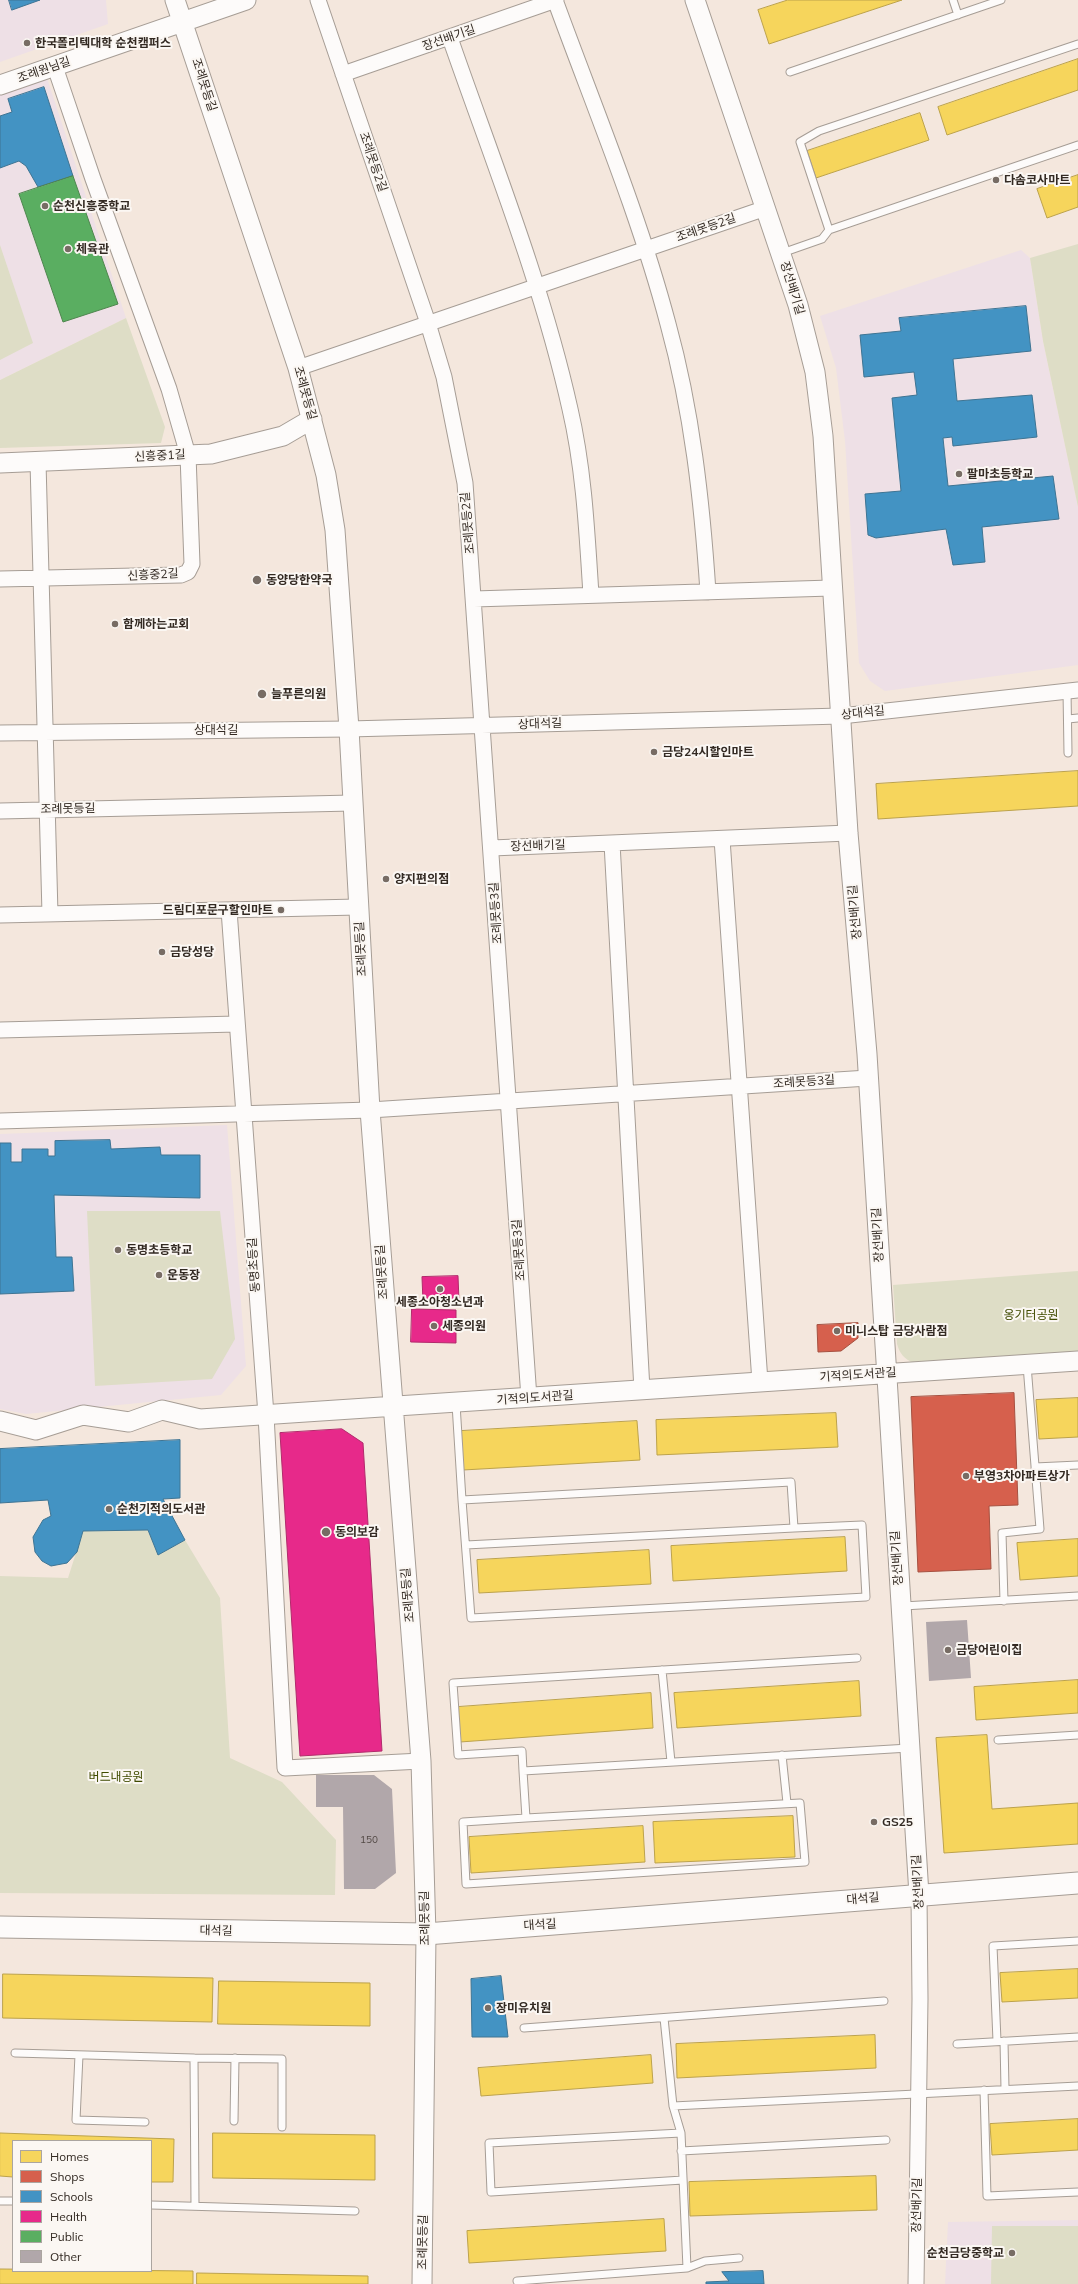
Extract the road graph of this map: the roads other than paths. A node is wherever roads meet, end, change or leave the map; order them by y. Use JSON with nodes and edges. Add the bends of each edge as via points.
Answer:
{"nodes":[{"id":1,"x":175,"y":0,"type":"edge"},
{"id":2,"x":246,"y":0,"type":"edge"},
{"id":3,"x":318,"y":0,"type":"edge"},
{"id":4,"x":555,"y":0,"type":"edge"},
{"id":5,"x":695,"y":0,"type":"edge"},
{"id":6,"x":953,"y":0,"type":"edge"},
{"id":7,"x":1001,"y":0,"type":"edge"},
{"id":8,"x":958,"y":15,"type":"junction"},
{"id":9,"x":183,"y":22,"type":"junction"},
{"id":10,"x":450,"y":38,"type":"junction"},
{"id":11,"x":1078,"y":44,"type":"edge"},
{"id":12,"x":55,"y":66,"type":"junction"},
{"id":13,"x":790,"y":72,"type":"dead end"},
{"id":14,"x":343,"y":74,"type":"junction"},
{"id":15,"x":0,"y":85,"type":"edge"},
{"id":16,"x":1078,"y":144,"type":"edge"},
{"id":17,"x":766,"y":208,"type":"junction"},
{"id":18,"x":829,"y":230,"type":"junction"},
{"id":19,"x":646,"y":249,"type":"junction"},
{"id":20,"x":782,"y":253,"type":"junction"},
{"id":21,"x":536,"y":287,"type":"junction"},
{"id":22,"x":428,"y":324,"type":"junction"},
{"id":23,"x":298,"y":368,"type":"junction"},
{"id":24,"x":312,"y":419,"type":"junction"},
{"id":25,"x":188,"y":455,"type":"junction"},
{"id":26,"x":38,"y":462,"type":"junction"},
{"id":27,"x":0,"y":463,"type":"edge"},
{"id":28,"x":0,"y":579,"type":"edge"},
{"id":29,"x":41,"y":579,"type":"junction"},
{"id":30,"x":831,"y":588,"type":"junction"},
{"id":31,"x":708,"y":592,"type":"junction"},
{"id":32,"x":591,"y":595,"type":"junction"},
{"id":33,"x":474,"y":599,"type":"junction"},
{"id":34,"x":1073,"y":690,"type":"edge"},
{"id":35,"x":841,"y":716,"type":"junction"},
{"id":36,"x":1078,"y":718,"type":"edge"},
{"id":37,"x":1068,"y":719,"type":"junction"},
{"id":38,"x":483,"y":725,"type":"junction"},
{"id":39,"x":349,"y":729,"type":"junction"},
{"id":40,"x":45,"y":731,"type":"junction"},
{"id":41,"x":0,"y":733,"type":"edge"},
{"id":42,"x":1068,"y":753,"type":"dead end"},
{"id":43,"x":352,"y":803,"type":"junction"},
{"id":44,"x":47,"y":810,"type":"junction"},
{"id":45,"x":0,"y":811,"type":"edge"},
{"id":46,"x":848,"y":833,"type":"junction"},
{"id":47,"x":722,"y":838,"type":"junction"},
{"id":48,"x":612,"y":843,"type":"junction"},
{"id":49,"x":492,"y":848,"type":"junction"},
{"id":50,"x":358,"y":907,"type":"junction"},
{"id":51,"x":229,"y":910,"type":"junction"},
{"id":52,"x":50,"y":914,"type":"junction"},
{"id":53,"x":0,"y":915,"type":"edge"},
{"id":54,"x":236,"y":1024,"type":"junction"},
{"id":55,"x":0,"y":1030,"type":"edge"},
{"id":56,"x":868,"y":1078,"type":"junction"},
{"id":57,"x":739,"y":1086,"type":"junction"},
{"id":58,"x":626,"y":1094,"type":"junction"},
{"id":59,"x":509,"y":1101,"type":"junction"},
{"id":60,"x":370,"y":1110,"type":"junction"},
{"id":61,"x":243,"y":1114,"type":"junction"},
{"id":62,"x":0,"y":1122,"type":"edge"},
{"id":63,"x":1078,"y":1361,"type":"edge"},
{"id":64,"x":1028,"y":1365,"type":"junction"},
{"id":65,"x":886,"y":1373,"type":"junction"},
{"id":66,"x":760,"y":1382,"type":"junction"},
{"id":67,"x":642,"y":1390,"type":"junction"},
{"id":68,"x":529,"y":1398,"type":"junction"},
{"id":69,"x":456,"y":1403,"type":"junction"},
{"id":70,"x":392,"y":1406,"type":"junction"},
{"id":71,"x":266,"y":1415,"type":"junction"},
{"id":72,"x":0,"y":1421,"type":"edge"},
{"id":73,"x":1078,"y":1465,"type":"edge"},
{"id":74,"x":1035,"y":1467,"type":"junction"},
{"id":75,"x":462,"y":1500,"type":"junction"},
{"id":76,"x":794,"y":1528,"type":"junction"},
{"id":77,"x":466,"y":1545,"type":"junction"},
{"id":78,"x":1078,"y":1596,"type":"edge"},
{"id":79,"x":1004,"y":1601,"type":"junction"},
{"id":80,"x":900,"y":1606,"type":"junction"},
{"id":81,"x":857,"y":1658,"type":"dead end"},
{"id":82,"x":662,"y":1670,"type":"junction"},
{"id":83,"x":1078,"y":1735,"type":"edge"},
{"id":84,"x":998,"y":1740,"type":"dead end"},
{"id":85,"x":909,"y":1748,"type":"junction"},
{"id":86,"x":782,"y":1755,"type":"junction"},
{"id":87,"x":421,"y":1761,"type":"junction"},
{"id":88,"x":671,"y":1762,"type":"junction"},
{"id":89,"x":523,"y":1771,"type":"junction"},
{"id":90,"x":787,"y":1803,"type":"junction"},
{"id":91,"x":526,"y":1818,"type":"junction"},
{"id":92,"x":1078,"y":1883,"type":"edge"},
{"id":93,"x":919,"y":1895,"type":"junction"},
{"id":94,"x":0,"y":1927,"type":"edge"},
{"id":95,"x":426,"y":1934,"type":"junction"},
{"id":96,"x":1078,"y":1941,"type":"edge"},
{"id":97,"x":884,"y":2001,"type":"dead end"},
{"id":98,"x":664,"y":2018,"type":"junction"},
{"id":99,"x":524,"y":2028,"type":"dead end"},
{"id":100,"x":1078,"y":2037,"type":"edge"},
{"id":101,"x":1000,"y":2041,"type":"junction"},
{"id":102,"x":956,"y":2044,"type":"dead end"},
{"id":103,"x":15,"y":2053,"type":"dead end"},
{"id":104,"x":79,"y":2054,"type":"junction"},
{"id":105,"x":194,"y":2058,"type":"junction"},
{"id":106,"x":235,"y":2058,"type":"junction"},
{"id":107,"x":1078,"y":2086,"type":"edge"},
{"id":108,"x":1005,"y":2089,"type":"junction"},
{"id":109,"x":984,"y":2090,"type":"junction"},
{"id":110,"x":919,"y":2093,"type":"junction"},
{"id":111,"x":673,"y":2106,"type":"junction"},
{"id":112,"x":234,"y":2121,"type":"dead end"},
{"id":113,"x":145,"y":2122,"type":"dead end"},
{"id":114,"x":282,"y":2127,"type":"dead end"},
{"id":115,"x":681,"y":2133,"type":"junction"},
{"id":116,"x":886,"y":2140,"type":"dead end"},
{"id":117,"x":681,"y":2151,"type":"junction"},
{"id":118,"x":683,"y":2180,"type":"junction"},
{"id":119,"x":1078,"y":2192,"type":"edge"},
{"id":120,"x":0,"y":2201,"type":"edge"},
{"id":121,"x":12,"y":2202,"type":"edge"},
{"id":122,"x":152,"y":2205,"type":"edge"},
{"id":123,"x":195,"y":2206,"type":"junction"},
{"id":124,"x":355,"y":2211,"type":"dead end"},
{"id":125,"x":739,"y":2258,"type":"dead end"},
{"id":126,"x":687,"y":2268,"type":"junction"},
{"id":127,"x":517,"y":2281,"type":"dead end"},
{"id":128,"x":422,"y":2284,"type":"edge"},
{"id":129,"x":916,"y":2284,"type":"edge"}],
"edges":[{"from":1,"to":9,"type":"street","name":"조례못등길"},
{"from":2,"to":9,"type":"street","name":"조례원님길"},
{"from":3,"to":14,"type":"street","name":"조례못등2길"},
{"from":4,"to":10,"type":"street","name":"장선배기길"},
{"from":4,"to":19,"type":"street"},
{"from":5,"to":17,"type":"street","name":"장선배기길"},
{"from":6,"to":8,"type":"lane"},
{"from":7,"to":8,"type":"lane"},
{"from":8,"to":13,"type":"lane"},
{"from":9,"to":12,"type":"street","name":"조례원님길"},
{"from":9,"to":23,"type":"street","name":"조례못등길"},
{"from":10,"to":14,"type":"street","name":"장선배기길"},
{"from":10,"to":21,"type":"street"},
{"from":11,"to":18,"type":"lane","via":[[820,131],[800,142]]},
{"from":12,"to":15,"type":"street","name":"조례원님길"},
{"from":12,"to":25,"type":"street","via":[[169,389]]},
{"from":14,"to":22,"type":"street","name":"조례못등2길"},
{"from":16,"to":18,"type":"lane"},
{"from":17,"to":19,"type":"street","name":"조례못등2길"},
{"from":17,"to":20,"type":"street","name":"장선배기길"},
{"from":18,"to":20,"type":"lane","via":[[822,239]]},
{"from":19,"to":21,"type":"street","name":"조례못등2길"},
{"from":19,"to":31,"type":"street","via":[[669,324],[690,419],[702,503]]},
{"from":20,"to":30,"type":"street","name":"장선배기길","via":[[815,372],[823,436]]},
{"from":21,"to":22,"type":"street","name":"조례못등2길"},
{"from":21,"to":32,"type":"street","via":[[553,339],[571,410],[585,502]]},
{"from":22,"to":23,"type":"street","name":"조례못등2길"},
{"from":22,"to":33,"type":"street","name":"조례못등2길","via":[[444,377],[465,483]]},
{"from":23,"to":24,"type":"street","name":"조례못등길"},
{"from":24,"to":25,"type":"street","name":"신흥중1길","via":[[283,436],[211,454]]},
{"from":24,"to":39,"type":"street","name":"조례못등길","via":[[326,475],[335,530]]},
{"from":25,"to":26,"type":"street","name":"신흥중1길"},
{"from":25,"to":29,"type":"street","name":"신흥중2길","via":[[192,564],[188,572],[181,575]]},
{"from":26,"to":27,"type":"street","name":"신흥중1길"},
{"from":26,"to":29,"type":"street"},
{"from":28,"to":29,"type":"street","name":"신흥중2길"},
{"from":29,"to":40,"type":"street"},
{"from":30,"to":31,"type":"street"},
{"from":30,"to":35,"type":"street","name":"장선배기길"},
{"from":31,"to":32,"type":"street"},
{"from":32,"to":33,"type":"street"},
{"from":33,"to":38,"type":"street","name":"조례못등2길"},
{"from":34,"to":35,"type":"street","name":"상대석길"},
{"from":34,"to":37,"type":"lane"},
{"from":35,"to":38,"type":"street","name":"상대석길"},
{"from":35,"to":46,"type":"street","name":"장선배기길"},
{"from":36,"to":37,"type":"lane"},
{"from":37,"to":42,"type":"lane"},
{"from":38,"to":39,"type":"street","name":"상대석길"},
{"from":38,"to":49,"type":"street","name":"조례못등3길"},
{"from":39,"to":40,"type":"street","name":"상대석길"},
{"from":39,"to":43,"type":"street","name":"조례못등길"},
{"from":40,"to":41,"type":"street","name":"상대석길"},
{"from":40,"to":44,"type":"street"},
{"from":43,"to":44,"type":"street","name":"조례못등길"},
{"from":43,"to":50,"type":"street","name":"조례못등길"},
{"from":44,"to":45,"type":"street","name":"조례못등길"},
{"from":44,"to":52,"type":"street"},
{"from":46,"to":47,"type":"street","name":"장선배기길"},
{"from":46,"to":56,"type":"street","name":"장선배기길"},
{"from":47,"to":48,"type":"street","name":"장선배기길"},
{"from":47,"to":57,"type":"street"},
{"from":48,"to":49,"type":"street","name":"장선배기길"},
{"from":48,"to":58,"type":"street"},
{"from":49,"to":59,"type":"street","name":"조례못등3길"},
{"from":50,"to":51,"type":"street","name":"조례못등길"},
{"from":50,"to":60,"type":"street","name":"조례못등길"},
{"from":51,"to":52,"type":"street","name":"조례못등길"},
{"from":51,"to":54,"type":"street","name":"동명초등길"},
{"from":52,"to":53,"type":"street","name":"조례못등길"},
{"from":54,"to":55,"type":"street"},
{"from":54,"to":61,"type":"street","name":"동명초등길"},
{"from":56,"to":57,"type":"street","name":"조례못등3길"},
{"from":56,"to":65,"type":"street","name":"장선배기길"},
{"from":57,"to":58,"type":"street","name":"조례못등3길"},
{"from":57,"to":66,"type":"street"},
{"from":58,"to":59,"type":"street","name":"조례못등3길"},
{"from":58,"to":67,"type":"street"},
{"from":59,"to":60,"type":"street","name":"조례못등3길"},
{"from":59,"to":68,"type":"street","name":"조례못등3길"},
{"from":60,"to":61,"type":"street"},
{"from":60,"to":70,"type":"street","name":"조례못등길"},
{"from":61,"to":62,"type":"street"},
{"from":61,"to":71,"type":"street","name":"동명초등길"},
{"from":63,"to":64,"type":"street","name":"기적의도서관길"},
{"from":64,"to":65,"type":"street","name":"기적의도서관길"},
{"from":64,"to":74,"type":"lane"},
{"from":65,"to":66,"type":"street","name":"기적의도서관길"},
{"from":65,"to":80,"type":"street","name":"장선배기길"},
{"from":66,"to":67,"type":"street","name":"기적의도서관길"},
{"from":67,"to":68,"type":"street","name":"기적의도서관길"},
{"from":68,"to":69,"type":"street","name":"기적의도서관길"},
{"from":69,"to":70,"type":"street","name":"기적의도서관길"},
{"from":69,"to":75,"type":"lane"},
{"from":70,"to":71,"type":"street","name":"기적의도서관길"},
{"from":70,"to":87,"type":"street","name":"조례못등길"},
{"from":71,"to":72,"type":"street","name":"기적의도서관길","via":[[200,1419],[162,1410],[129,1422],[83,1415],[36,1430]]},
{"from":71,"to":87,"type":"street","name":"동명초등길","via":[[285,1768]]},
{"from":73,"to":74,"type":"lane"},
{"from":74,"to":79,"type":"lane","via":[[1040,1529],[1002,1533]]},
{"from":75,"to":76,"type":"lane","via":[[792,1482]]},
{"from":75,"to":77,"type":"lane"},
{"from":76,"to":77,"type":"lane"},
{"from":76,"to":77,"type":"lane","via":[[862,1525],[866,1597],[471,1618]]},
{"from":78,"to":79,"type":"lane"},
{"from":79,"to":80,"type":"lane"},
{"from":80,"to":85,"type":"street","name":"장선배기길"},
{"from":81,"to":82,"type":"lane"},
{"from":82,"to":88,"type":"lane"},
{"from":82,"to":89,"type":"lane","via":[[453,1683],[458,1755],[522,1751]]},
{"from":83,"to":84,"type":"lane"},
{"from":85,"to":86,"type":"lane"},
{"from":85,"to":93,"type":"street","name":"장선배기길"},
{"from":86,"to":88,"type":"lane"},
{"from":86,"to":90,"type":"lane"},
{"from":87,"to":95,"type":"street","name":"조례못등길"},
{"from":88,"to":89,"type":"lane"},
{"from":89,"to":91,"type":"lane"},
{"from":90,"to":91,"type":"lane"},
{"from":90,"to":91,"type":"lane","via":[[800,1802],[805,1862],[466,1884],[463,1822]]},
{"from":92,"to":93,"type":"main road","name":"대석길"},
{"from":93,"to":95,"type":"main road","name":"대석길"},
{"from":93,"to":110,"type":"street","name":"장선배기길"},
{"from":94,"to":95,"type":"main road","name":"대석길"},
{"from":95,"to":128,"type":"street","name":"조례못등길"},
{"from":96,"to":101,"type":"lane","via":[[993,1946]]},
{"from":97,"to":98,"type":"lane"},
{"from":98,"to":99,"type":"lane"},
{"from":98,"to":111,"type":"lane"},
{"from":100,"to":101,"type":"lane"},
{"from":101,"to":102,"type":"lane"},
{"from":101,"to":108,"type":"lane"},
{"from":103,"to":104,"type":"lane"},
{"from":104,"to":105,"type":"lane"},
{"from":104,"to":113,"type":"lane","via":[[76,2120]]},
{"from":105,"to":106,"type":"lane"},
{"from":105,"to":123,"type":"lane"},
{"from":106,"to":112,"type":"lane"},
{"from":106,"to":114,"type":"lane","via":[[282,2059]]},
{"from":107,"to":108,"type":"lane"},
{"from":108,"to":109,"type":"lane"},
{"from":109,"to":110,"type":"lane"},
{"from":109,"to":119,"type":"lane","via":[[987,2196]]},
{"from":110,"to":111,"type":"lane"},
{"from":110,"to":129,"type":"street","name":"장선배기길"},
{"from":111,"to":115,"type":"lane"},
{"from":115,"to":117,"type":"lane"},
{"from":115,"to":118,"type":"lane","via":[[489,2143],[491,2192]]},
{"from":116,"to":117,"type":"lane"},
{"from":117,"to":118,"type":"lane"},
{"from":118,"to":126,"type":"lane"},
{"from":120,"to":121,"type":"lane"},
{"from":122,"to":123,"type":"lane"},
{"from":123,"to":124,"type":"lane"},
{"from":125,"to":126,"type":"lane","via":[[705,2261]]},
{"from":126,"to":127,"type":"lane"}]}
